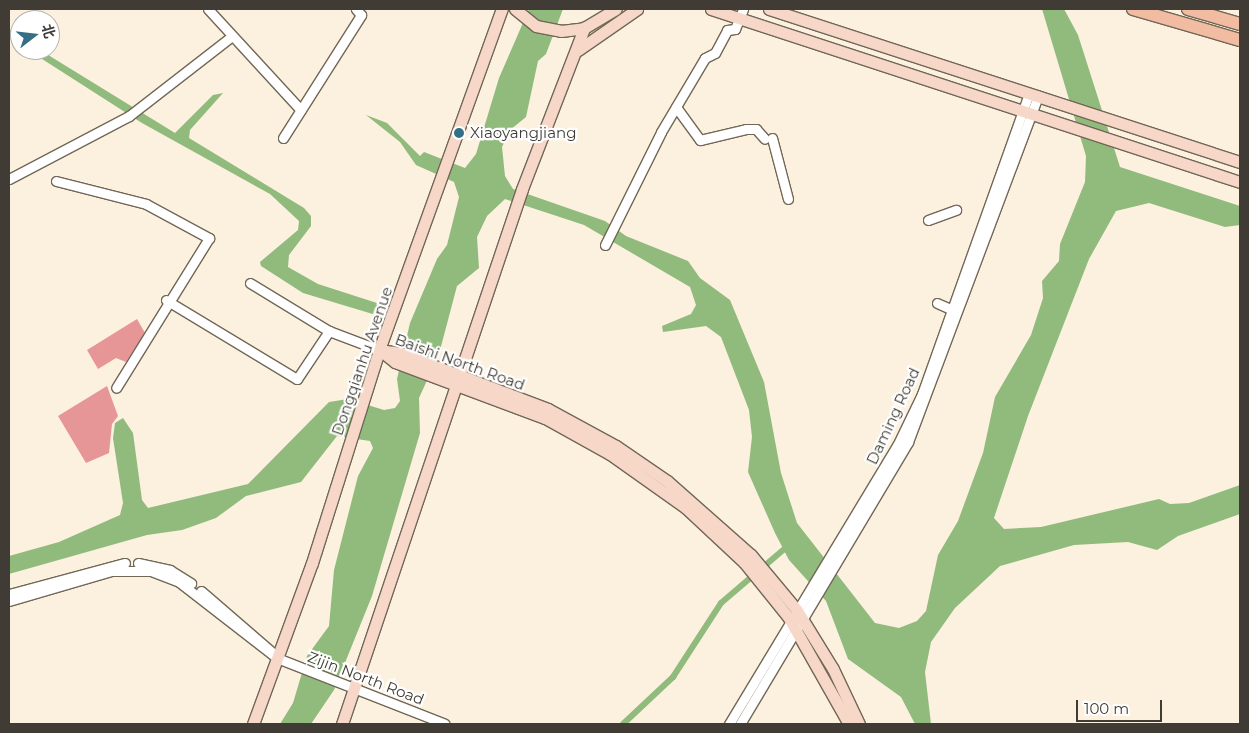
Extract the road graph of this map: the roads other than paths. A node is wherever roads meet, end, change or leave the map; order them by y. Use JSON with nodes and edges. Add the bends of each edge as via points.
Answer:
{"nodes":[{"id":1,"x":208,"y":9,"type":"edge"},
{"id":2,"x":356,"y":9,"type":"edge"},
{"id":3,"x":502,"y":9,"type":"edge"},
{"id":4,"x":616,"y":9,"type":"edge"},
{"id":5,"x":633,"y":9,"type":"edge"},
{"id":6,"x":638,"y":9,"type":"edge"},
{"id":7,"x":711,"y":9,"type":"edge"},
{"id":8,"x":769,"y":9,"type":"edge"},
{"id":9,"x":1133,"y":9,"type":"edge"},
{"id":10,"x":1188,"y":9,"type":"edge"},
{"id":11,"x":517,"y":11,"type":"edge"},
{"id":12,"x":741,"y":13,"type":"edge"},
{"id":13,"x":1240,"y":24,"type":"edge"},
{"id":14,"x":584,"y":28,"type":"junction"},
{"id":15,"x":232,"y":36,"type":"junction"},
{"id":16,"x":1240,"y":40,"type":"edge"},
{"id":17,"x":573,"y":55,"type":"junction"},
{"id":18,"x":1033,"y":95,"type":"junction"},
{"id":19,"x":676,"y":107,"type":"junction"},
{"id":20,"x":302,"y":110,"type":"junction"},
{"id":21,"x":1021,"y":111,"type":"junction"},
{"id":22,"x":1033,"y":116,"type":"junction"},
{"id":23,"x":282,"y":138,"type":"dead end"},
{"id":24,"x":1240,"y":162,"type":"edge"},
{"id":25,"x":9,"y":179,"type":"edge"},
{"id":26,"x":56,"y":181,"type":"dead end"},
{"id":27,"x":1240,"y":182,"type":"edge"},
{"id":28,"x":788,"y":200,"type":"dead end"},
{"id":29,"x":956,"y":210,"type":"dead end"},
{"id":30,"x":928,"y":220,"type":"dead end"},
{"id":31,"x":607,"y":242,"type":"dead end"},
{"id":32,"x":250,"y":283,"type":"dead end"},
{"id":33,"x":166,"y":300,"type":"junction"},
{"id":34,"x":937,"y":304,"type":"dead end"},
{"id":35,"x":955,"y":311,"type":"junction"},
{"id":36,"x":328,"y":331,"type":"junction"},
{"id":37,"x":379,"y":350,"type":"junction"},
{"id":38,"x":459,"y":380,"type":"junction"},
{"id":39,"x":116,"y":388,"type":"dead end"},
{"id":40,"x":9,"y":594,"type":"edge"},
{"id":41,"x":9,"y":600,"type":"edge"},
{"id":42,"x":793,"y":613,"type":"junction"},
{"id":43,"x":804,"y":620,"type":"junction"},
{"id":44,"x":798,"y":630,"type":"junction"},
{"id":45,"x":277,"y":658,"type":"junction"},
{"id":46,"x":356,"y":688,"type":"junction"},
{"id":47,"x":253,"y":724,"type":"edge"},
{"id":48,"x":342,"y":724,"type":"edge"},
{"id":49,"x":445,"y":724,"type":"edge"},
{"id":50,"x":729,"y":724,"type":"edge"},
{"id":51,"x":740,"y":724,"type":"edge"},
{"id":52,"x":850,"y":724,"type":"edge"},
{"id":53,"x":859,"y":724,"type":"edge"}],
"edges":[{"from":1,"to":15,"type":"street"},
{"from":2,"to":20,"type":"street","via":[[361,14]]},
{"from":3,"to":37,"type":"main road","name":"Dongqianhu Avenue"},
{"from":4,"to":5,"type":"main road"},
{"from":4,"to":14,"type":"main road"},
{"from":6,"to":17,"type":"main road","via":[[595,35]]},
{"from":7,"to":12,"type":"main road"},
{"from":8,"to":18,"type":"main road"},
{"from":9,"to":16,"type":"highway"},
{"from":10,"to":13,"type":"highway"},
{"from":11,"to":14,"type":"main road","via":[[536,26],[561,31]]},
{"from":12,"to":19,"type":"street","via":[[715,53],[705,58]]},
{"from":12,"to":21,"type":"main road"},
{"from":14,"to":17,"type":"main road"},
{"from":15,"to":20,"type":"street"},
{"from":15,"to":25,"type":"street","via":[[129,116]]},
{"from":17,"to":38,"type":"main road","via":[[522,189]]},
{"from":18,"to":21,"type":"street","name":"Daming Road"},
{"from":18,"to":22,"type":"street","name":"Daming Road"},
{"from":18,"to":24,"type":"main road"},
{"from":19,"to":28,"type":"street","via":[[700,140],[746,128],[768,138]]},
{"from":19,"to":31,"type":"street"},
{"from":20,"to":23,"type":"street"},
{"from":21,"to":22,"type":"main road"},
{"from":21,"to":35,"type":"street","name":"Daming Road"},
{"from":22,"to":27,"type":"main road"},
{"from":22,"to":35,"type":"street","name":"Daming Road"},
{"from":26,"to":33,"type":"street","via":[[146,204],[209,238]]},
{"from":29,"to":30,"type":"street"},
{"from":32,"to":36,"type":"street"},
{"from":33,"to":36,"type":"street","via":[[297,379]]},
{"from":33,"to":39,"type":"street"},
{"from":34,"to":35,"type":"street"},
{"from":35,"to":42,"type":"street","name":"Daming Road","via":[[898,446]]},
{"from":35,"to":43,"type":"street","name":"Daming Road","via":[[908,442]]},
{"from":36,"to":37,"type":"street"},
{"from":37,"to":38,"type":"main road","name":"Baishi North Road"},
{"from":37,"to":45,"type":"main road","name":"Dongqianhu Avenue"},
{"from":38,"to":42,"type":"main road","name":"Baishi North Road","via":[[545,418],[610,454],[686,508],[748,559]]},
{"from":38,"to":46,"type":"main road"},
{"from":40,"to":45,"type":"street","via":[[113,564],[150,564],[196,587]]},
{"from":41,"to":45,"type":"street","via":[[112,571],[145,570],[179,582]]},
{"from":42,"to":43,"type":"main road","name":"Baishi North Road"},
{"from":42,"to":44,"type":"main road","name":"Baishi North Road"},
{"from":42,"to":50,"type":"street","name":"Daming Road"},
{"from":43,"to":44,"type":"street","name":"Daming Road"},
{"from":43,"to":53,"type":"main road","name":"Baishi North Road"},
{"from":44,"to":51,"type":"street","name":"Daming Road"},
{"from":44,"to":52,"type":"main road","name":"Baishi North Road"},
{"from":45,"to":46,"type":"street","name":"Zijin North Road"},
{"from":45,"to":47,"type":"main road","name":"Dongqianhu Avenue"},
{"from":46,"to":48,"type":"main road"},
{"from":46,"to":49,"type":"street","name":"Zijin North Road"}]}
